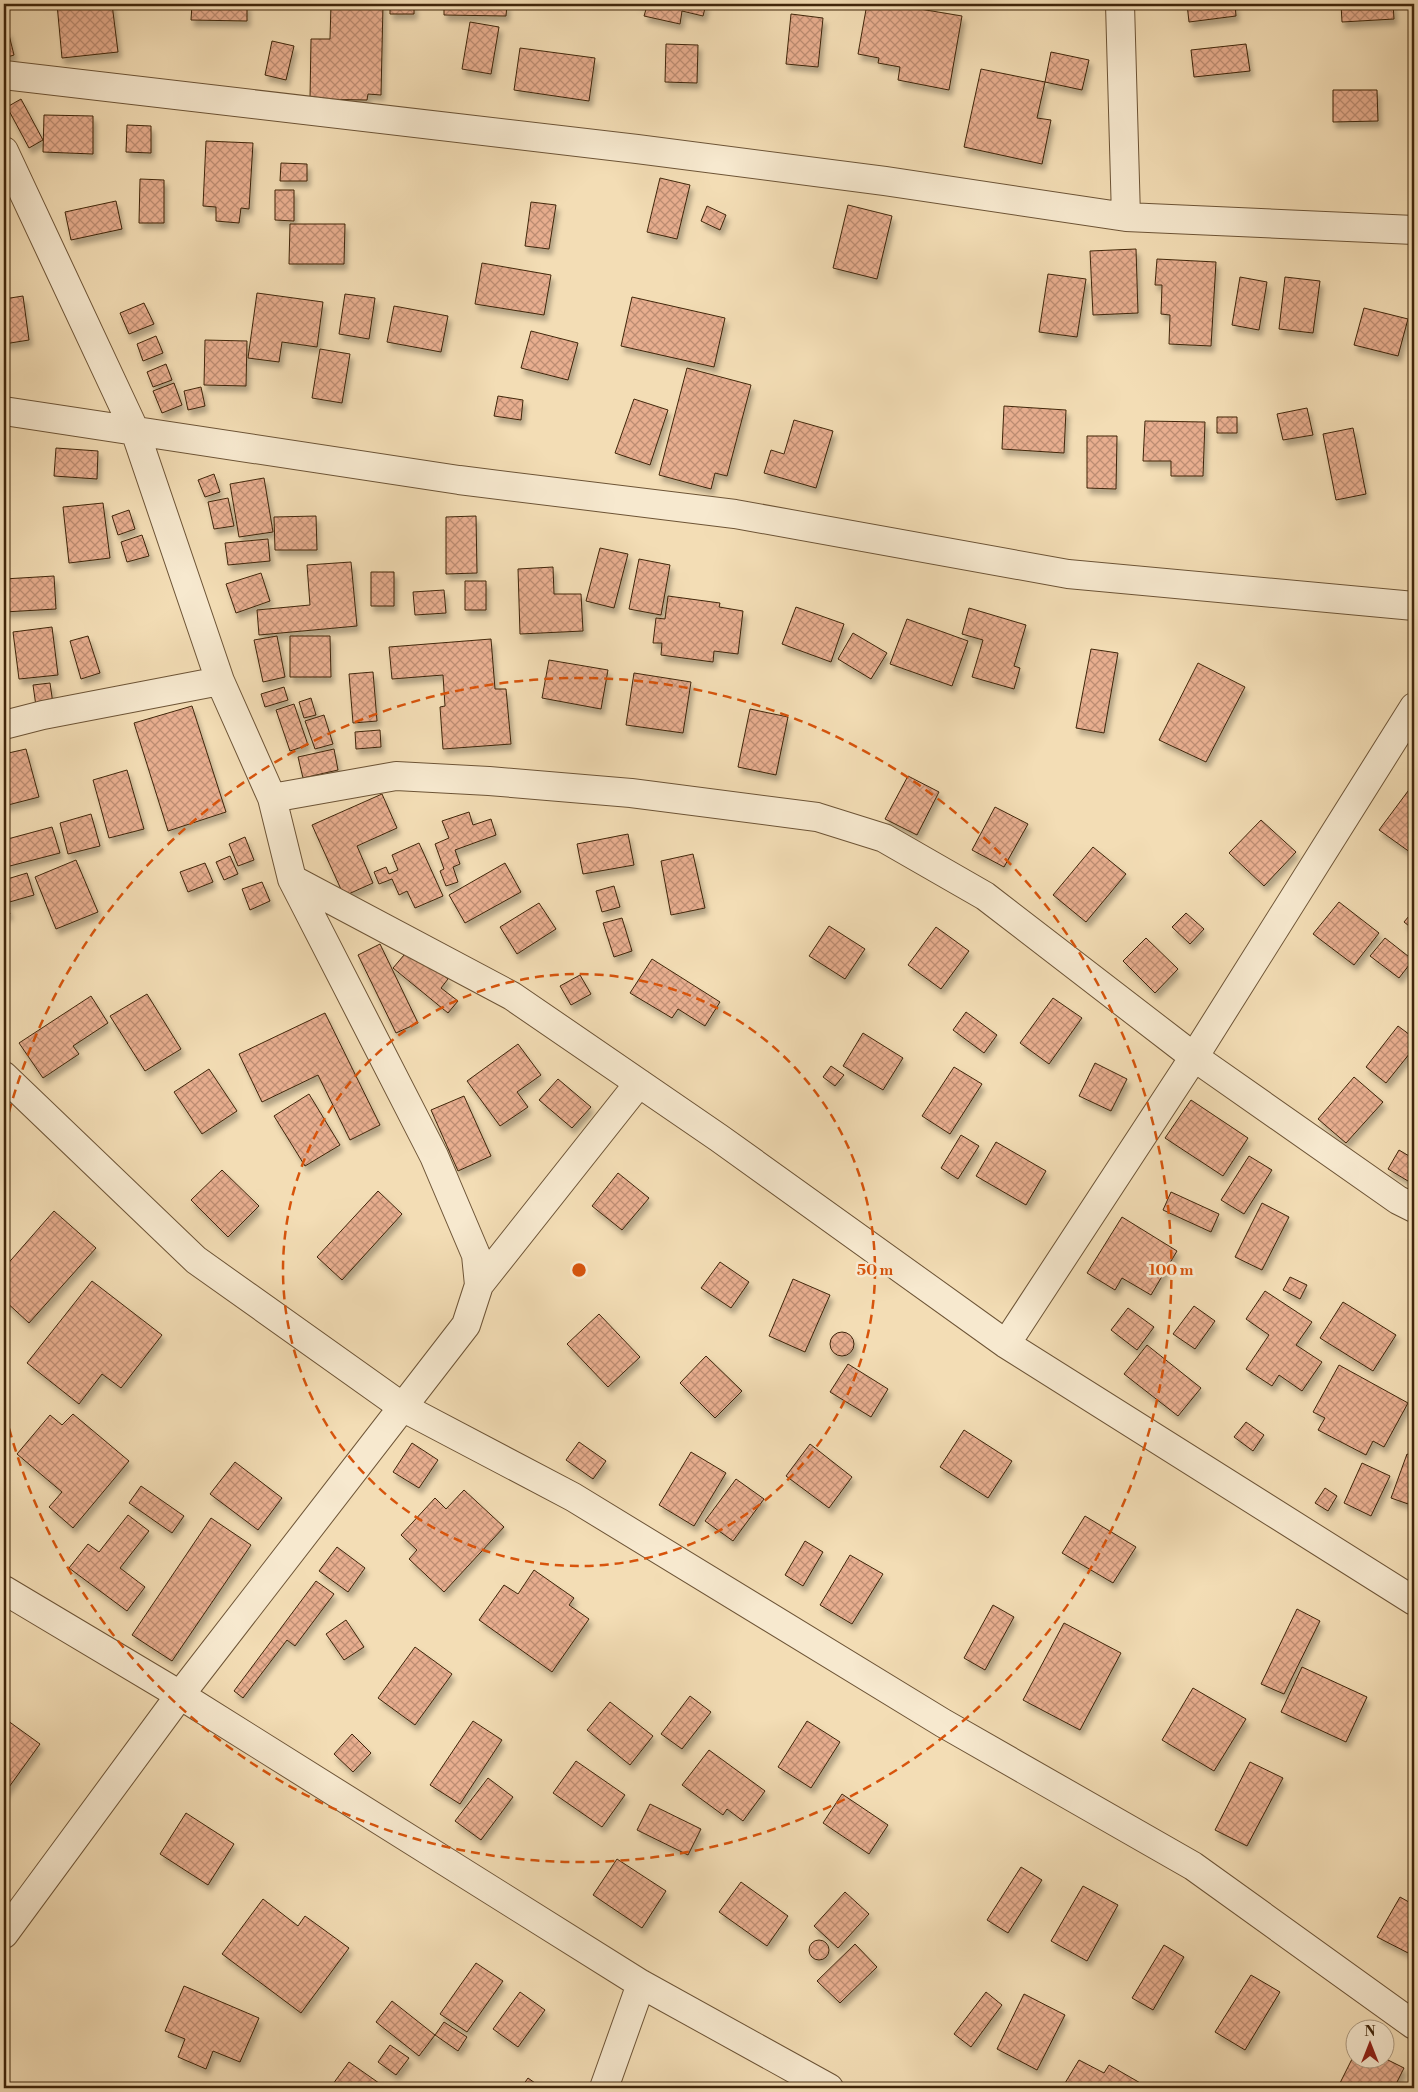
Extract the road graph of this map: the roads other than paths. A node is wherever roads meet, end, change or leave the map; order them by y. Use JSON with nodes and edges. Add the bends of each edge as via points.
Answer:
{"nodes":[{"id":1,"x":1120,"y":4,"type":"edge"},
{"id":2,"x":4,"y":76,"type":"edge"},
{"id":3,"x":4,"y":151,"type":"edge"},
{"id":4,"x":1126,"y":217,"type":"junction"},
{"id":5,"x":1414,"y":230,"type":"edge"},
{"id":6,"x":4,"y":411,"type":"edge"},
{"id":7,"x":135,"y":431,"type":"junction"},
{"id":8,"x":1414,"y":606,"type":"edge"},
{"id":9,"x":220,"y":681,"type":"junction"},
{"id":10,"x":1414,"y":707,"type":"edge"},
{"id":11,"x":4,"y":725,"type":"edge"},
{"id":12,"x":272,"y":798,"type":"junction"},
{"id":13,"x":292,"y":879,"type":"junction"},
{"id":14,"x":1194,"y":1057,"type":"junction"},
{"id":15,"x":4,"y":1076,"type":"edge"},
{"id":16,"x":639,"y":1083,"type":"junction"},
{"id":17,"x":1414,"y":1208,"type":"edge"},
{"id":18,"x":479,"y":1285,"type":"junction"},
{"id":19,"x":1006,"y":1344,"type":"junction"},
{"id":20,"x":404,"y":1408,"type":"junction"},
{"id":21,"x":4,"y":1590,"type":"edge"},
{"id":22,"x":1414,"y":1601,"type":"edge"},
{"id":23,"x":180,"y":1695,"type":"junction"},
{"id":24,"x":4,"y":1934,"type":"edge"},
{"id":25,"x":641,"y":1984,"type":"junction"},
{"id":26,"x":1414,"y":2025,"type":"edge"},
{"id":27,"x":604,"y":2088,"type":"edge"},
{"id":28,"x":828,"y":2088,"type":"edge"}],
"edges":[{"from":1,"to":4,"type":"street"},
{"from":2,"to":4,"type":"street","via":[[637,148]]},
{"from":3,"to":7,"type":"street"},
{"from":4,"to":5,"type":"street"},
{"from":6,"to":7,"type":"street"},
{"from":7,"to":8,"type":"street","via":[[459,480],[735,514],[1068,574]]},
{"from":7,"to":9,"type":"street"},
{"from":9,"to":11,"type":"street"},
{"from":9,"to":12,"type":"street"},
{"from":10,"to":14,"type":"street"},
{"from":12,"to":13,"type":"street"},
{"from":12,"to":14,"type":"street","via":[[396,776],[631,793],[817,817],[884,838],[985,896]]},
{"from":13,"to":16,"type":"street","via":[[512,996]]},
{"from":13,"to":18,"type":"street","via":[[434,1156],[476,1255]]},
{"from":14,"to":17,"type":"street"},
{"from":14,"to":19,"type":"street"},
{"from":15,"to":20,"type":"street","via":[[196,1260]]},
{"from":16,"to":18,"type":"street"},
{"from":16,"to":19,"type":"street"},
{"from":18,"to":20,"type":"street","via":[[466,1325]]},
{"from":19,"to":22,"type":"street"},
{"from":20,"to":23,"type":"street"},
{"from":20,"to":26,"type":"street","via":[[573,1497],[943,1723],[1193,1866]]},
{"from":21,"to":23,"type":"street"},
{"from":23,"to":24,"type":"street"},
{"from":23,"to":25,"type":"street"},
{"from":25,"to":27,"type":"street"},
{"from":25,"to":28,"type":"street"}]}
